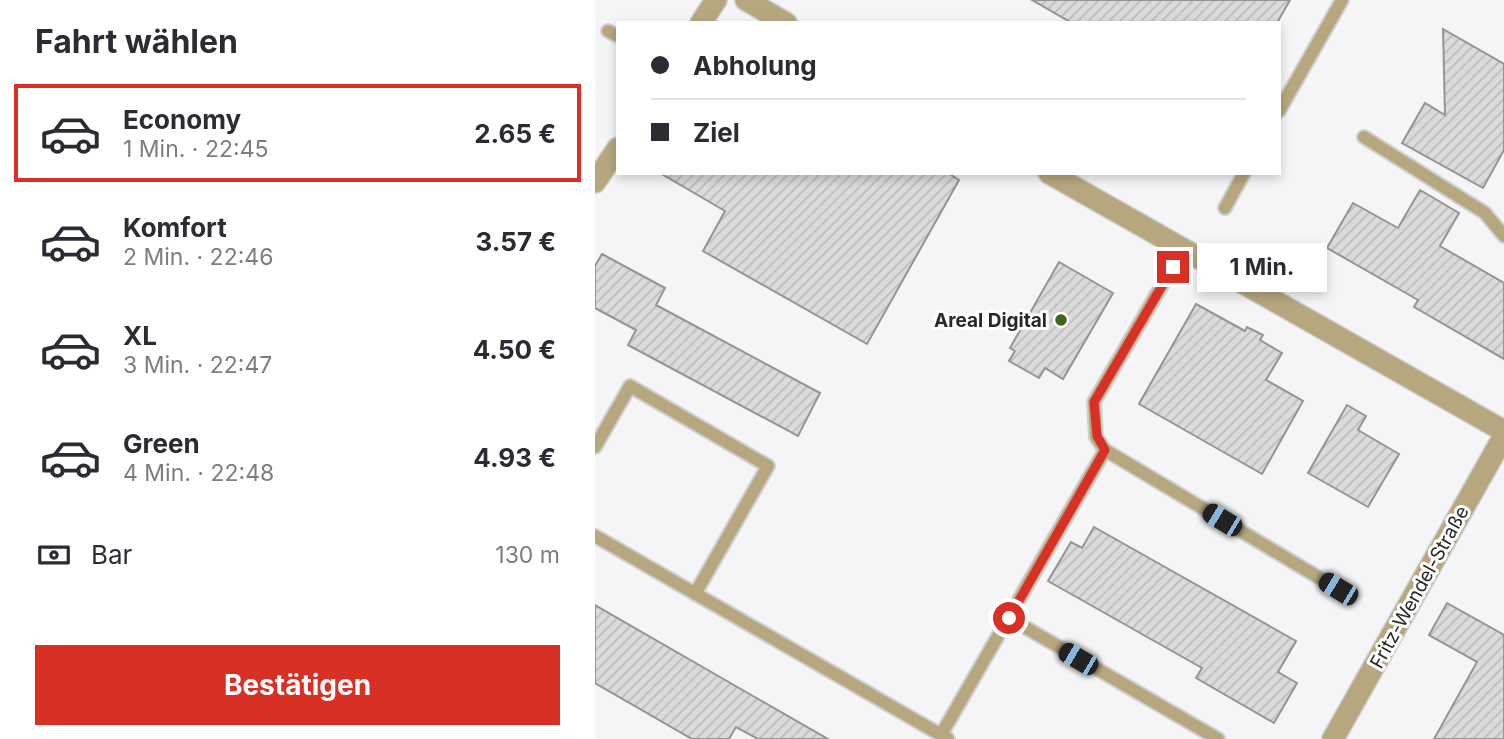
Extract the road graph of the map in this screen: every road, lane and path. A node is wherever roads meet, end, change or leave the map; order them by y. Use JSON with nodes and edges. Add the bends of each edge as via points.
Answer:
{"nodes":[{"id":1,"x":716,"y":0,"type":"edge"},
{"id":2,"x":746,"y":0,"type":"edge"},
{"id":3,"x":1342,"y":0,"type":"edge"},
{"id":4,"x":702,"y":21,"type":"edge"},
{"id":5,"x":783,"y":21,"type":"edge"},
{"id":6,"x":1281,"y":107,"type":"edge"},
{"id":7,"x":1363,"y":137,"type":"dead end"},
{"id":8,"x":616,"y":151,"type":"edge"},
{"id":9,"x":1053,"y":175,"type":"edge"},
{"id":10,"x":1243,"y":175,"type":"edge"},
{"id":11,"x":595,"y":183,"type":"edge"},
{"id":12,"x":1225,"y":208,"type":"dead end"},
{"id":13,"x":1504,"y":236,"type":"edge"},
{"id":14,"x":1183,"y":249,"type":"junction"},
{"id":15,"x":1504,"y":433,"type":"edge"},
{"id":16,"x":595,"y":447,"type":"edge"},
{"id":17,"x":1105,"y":450,"type":"junction"},
{"id":18,"x":595,"y":536,"type":"edge"},
{"id":19,"x":1338,"y":589,"type":"dead end"},
{"id":20,"x":695,"y":594,"type":"junction"},
{"id":21,"x":1009,"y":618,"type":"junction"},
{"id":22,"x":945,"y":737,"type":"edge"},
{"id":23,"x":1218,"y":739,"type":"edge"},
{"id":24,"x":1333,"y":739,"type":"edge"}],
"edges":[{"from":1,"to":4,"type":"street"},
{"from":2,"to":5,"type":"street"},
{"from":3,"to":6,"type":"lane"},
{"from":7,"to":13,"type":"lane","via":[[1485,213]]},
{"from":8,"to":11,"type":"street"},
{"from":9,"to":14,"type":"street"},
{"from":10,"to":12,"type":"lane"},
{"from":14,"to":15,"type":"street"},
{"from":14,"to":17,"type":"lane","via":[[1094,402],[1097,436]]},
{"from":15,"to":24,"type":"street","name":"Fritz-Wendel-Straße"},
{"from":16,"to":20,"type":"lane","via":[[630,386],[768,466]]},
{"from":17,"to":19,"type":"lane"},
{"from":17,"to":21,"type":"lane"},
{"from":18,"to":20,"type":"lane"},
{"from":20,"to":22,"type":"lane"},
{"from":21,"to":22,"type":"lane"},
{"from":21,"to":23,"type":"lane"}]}
